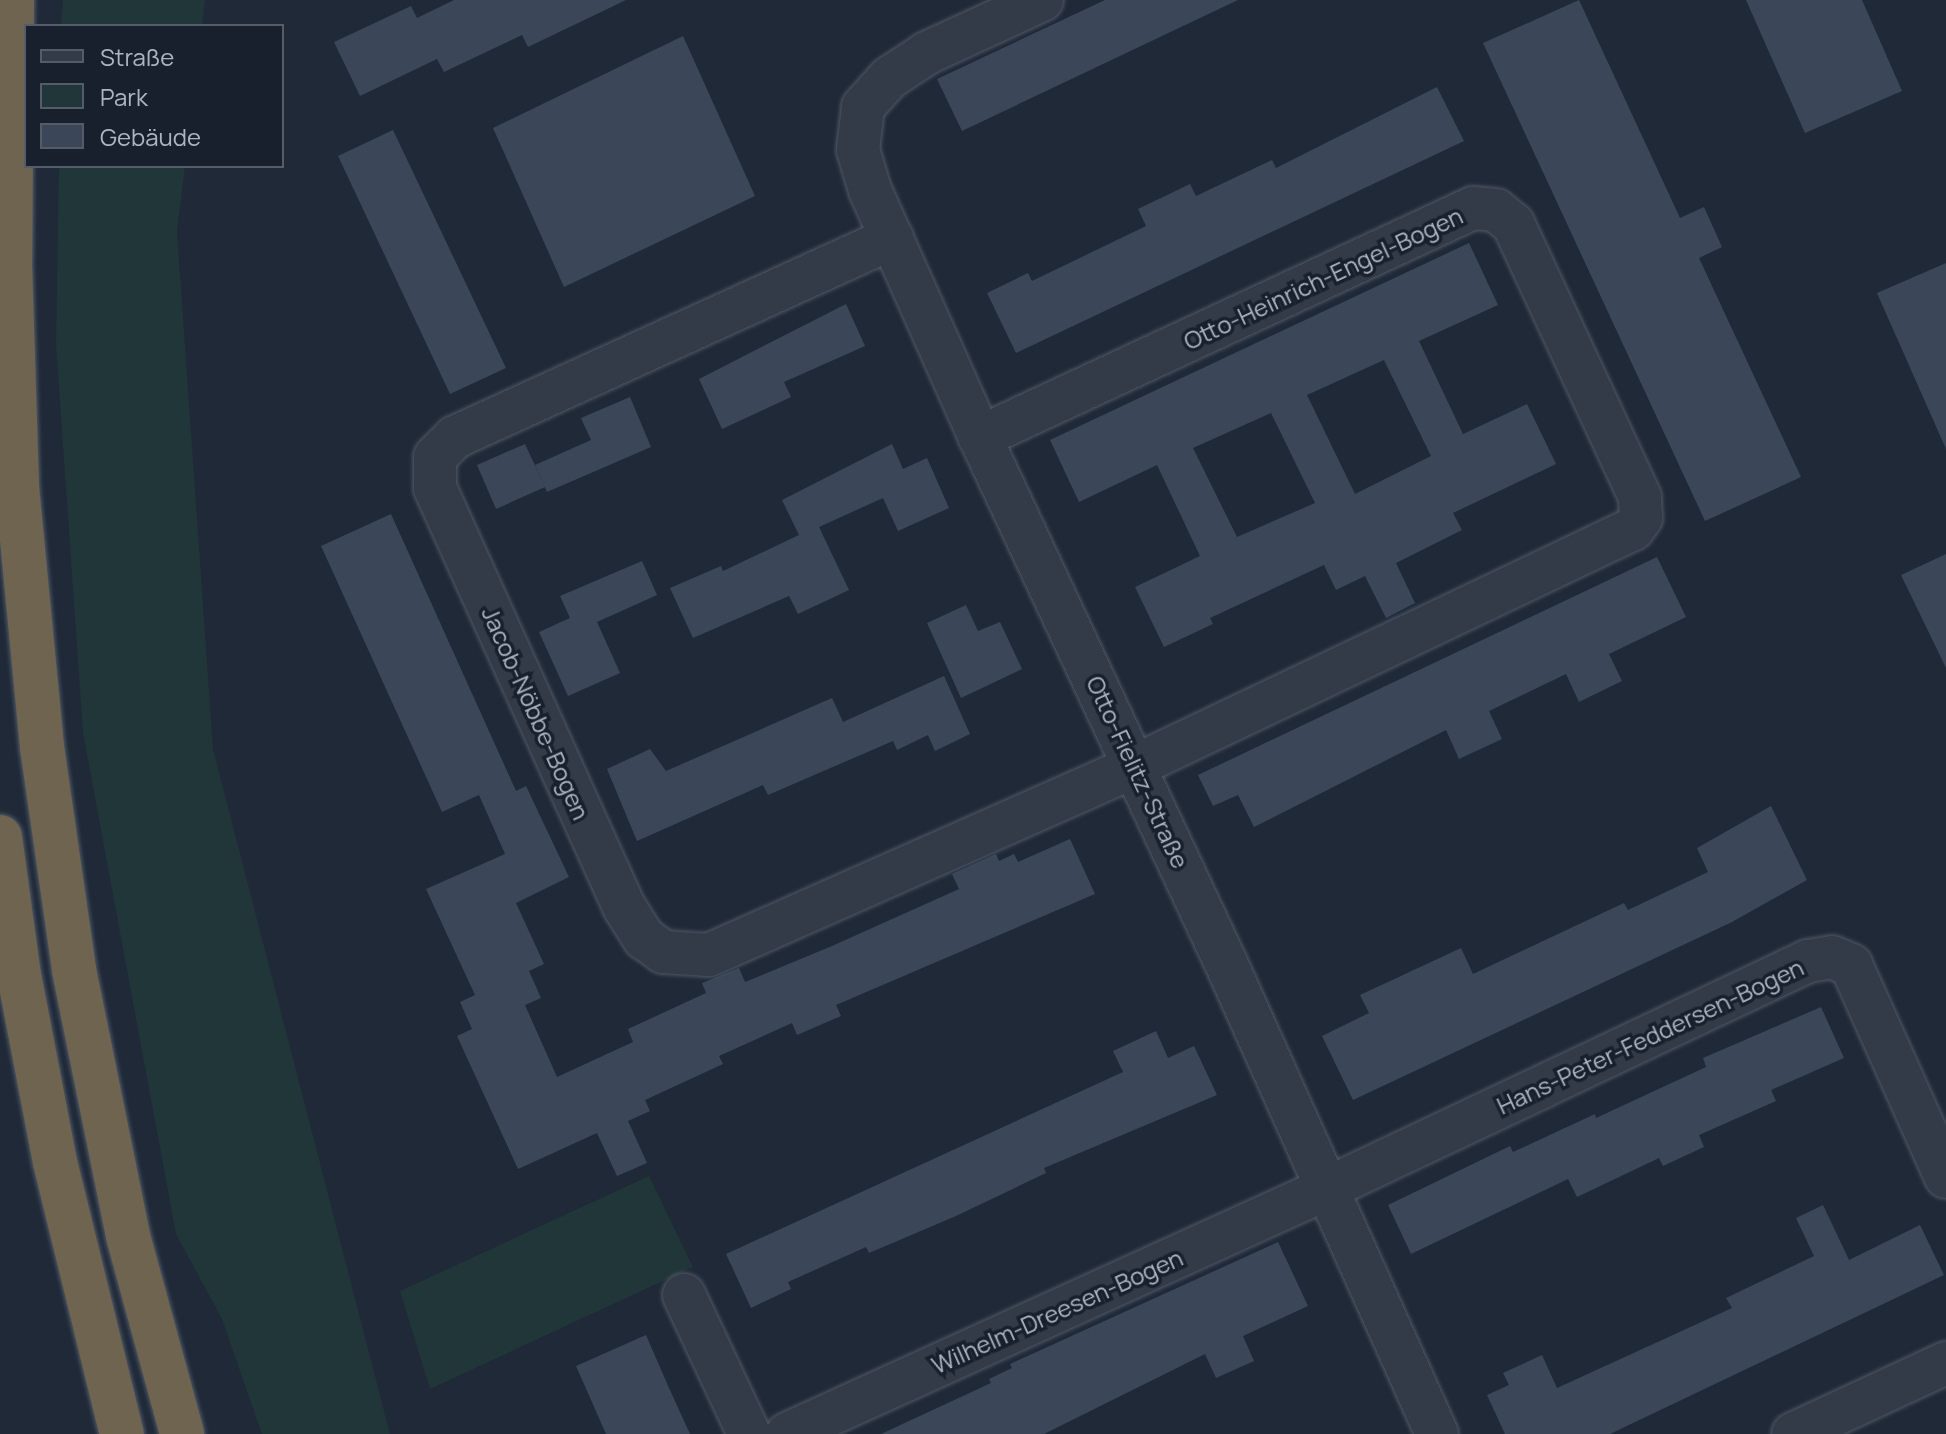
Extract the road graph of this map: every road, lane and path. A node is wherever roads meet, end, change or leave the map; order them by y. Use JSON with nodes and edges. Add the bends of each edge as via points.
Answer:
{"nodes":[{"id":1,"x":12,"y":0,"type":"edge"},
{"id":2,"x":1042,"y":0,"type":"edge"},
{"id":3,"x":892,"y":238,"type":"junction"},
{"id":4,"x":980,"y":437,"type":"junction"},
{"id":5,"x":1135,"y":766,"type":"junction"},
{"id":6,"x":0,"y":837,"type":"edge"},
{"id":7,"x":1946,"y":1177,"type":"edge"},
{"id":8,"x":1328,"y":1188,"type":"junction"},
{"id":9,"x":684,"y":1295,"type":"dead end"},
{"id":10,"x":1946,"y":1363,"type":"edge"},
{"id":11,"x":122,"y":1434,"type":"edge"},
{"id":12,"x":182,"y":1434,"type":"edge"},
{"id":13,"x":749,"y":1434,"type":"edge"},
{"id":14,"x":787,"y":1434,"type":"edge"},
{"id":15,"x":1437,"y":1434,"type":"edge"},
{"id":16,"x":1793,"y":1434,"type":"edge"}],
"edges":[{"from":1,"to":12,"type":"highway","via":[[10,262],[17,487],[42,747],[74,970],[128,1236]]},
{"from":2,"to":3,"type":"street","name":"Otto-Fielitz-Straße","via":[[927,53],[889,78],[863,107],[858,150]]},
{"from":3,"to":4,"type":"street","name":"Otto-Fielitz-Straße"},
{"from":3,"to":5,"type":"street","name":"Jacob-Nöbbe-Bogen","via":[[455,437],[435,457],[435,488],[625,908],[644,938],[663,952],[709,955]]},
{"from":4,"to":5,"type":"street","name":"Otto-Fielitz-Straße"},
{"from":4,"to":5,"type":"street","name":"Otto-Heinrich-Engel-Bogen","via":[[1473,208],[1496,210],[1513,224],[1640,497],[1641,518],[1633,529]]},
{"from":5,"to":8,"type":"street","name":"Otto-Fielitz-Straße"},
{"from":6,"to":11,"type":"highway","via":[[19,975],[55,1162]]},
{"from":7,"to":8,"type":"street","name":"Hans-Peter-Feddersen-Bogen","via":[[1851,965],[1832,957],[1808,961]]},
{"from":8,"to":14,"type":"street","name":"Wilhelm-Dreesen-Bogen"},
{"from":8,"to":15,"type":"street","name":"Otto-Fielitz-Straße"},
{"from":9,"to":13,"type":"street"},
{"from":10,"to":16,"type":"street"}]}
